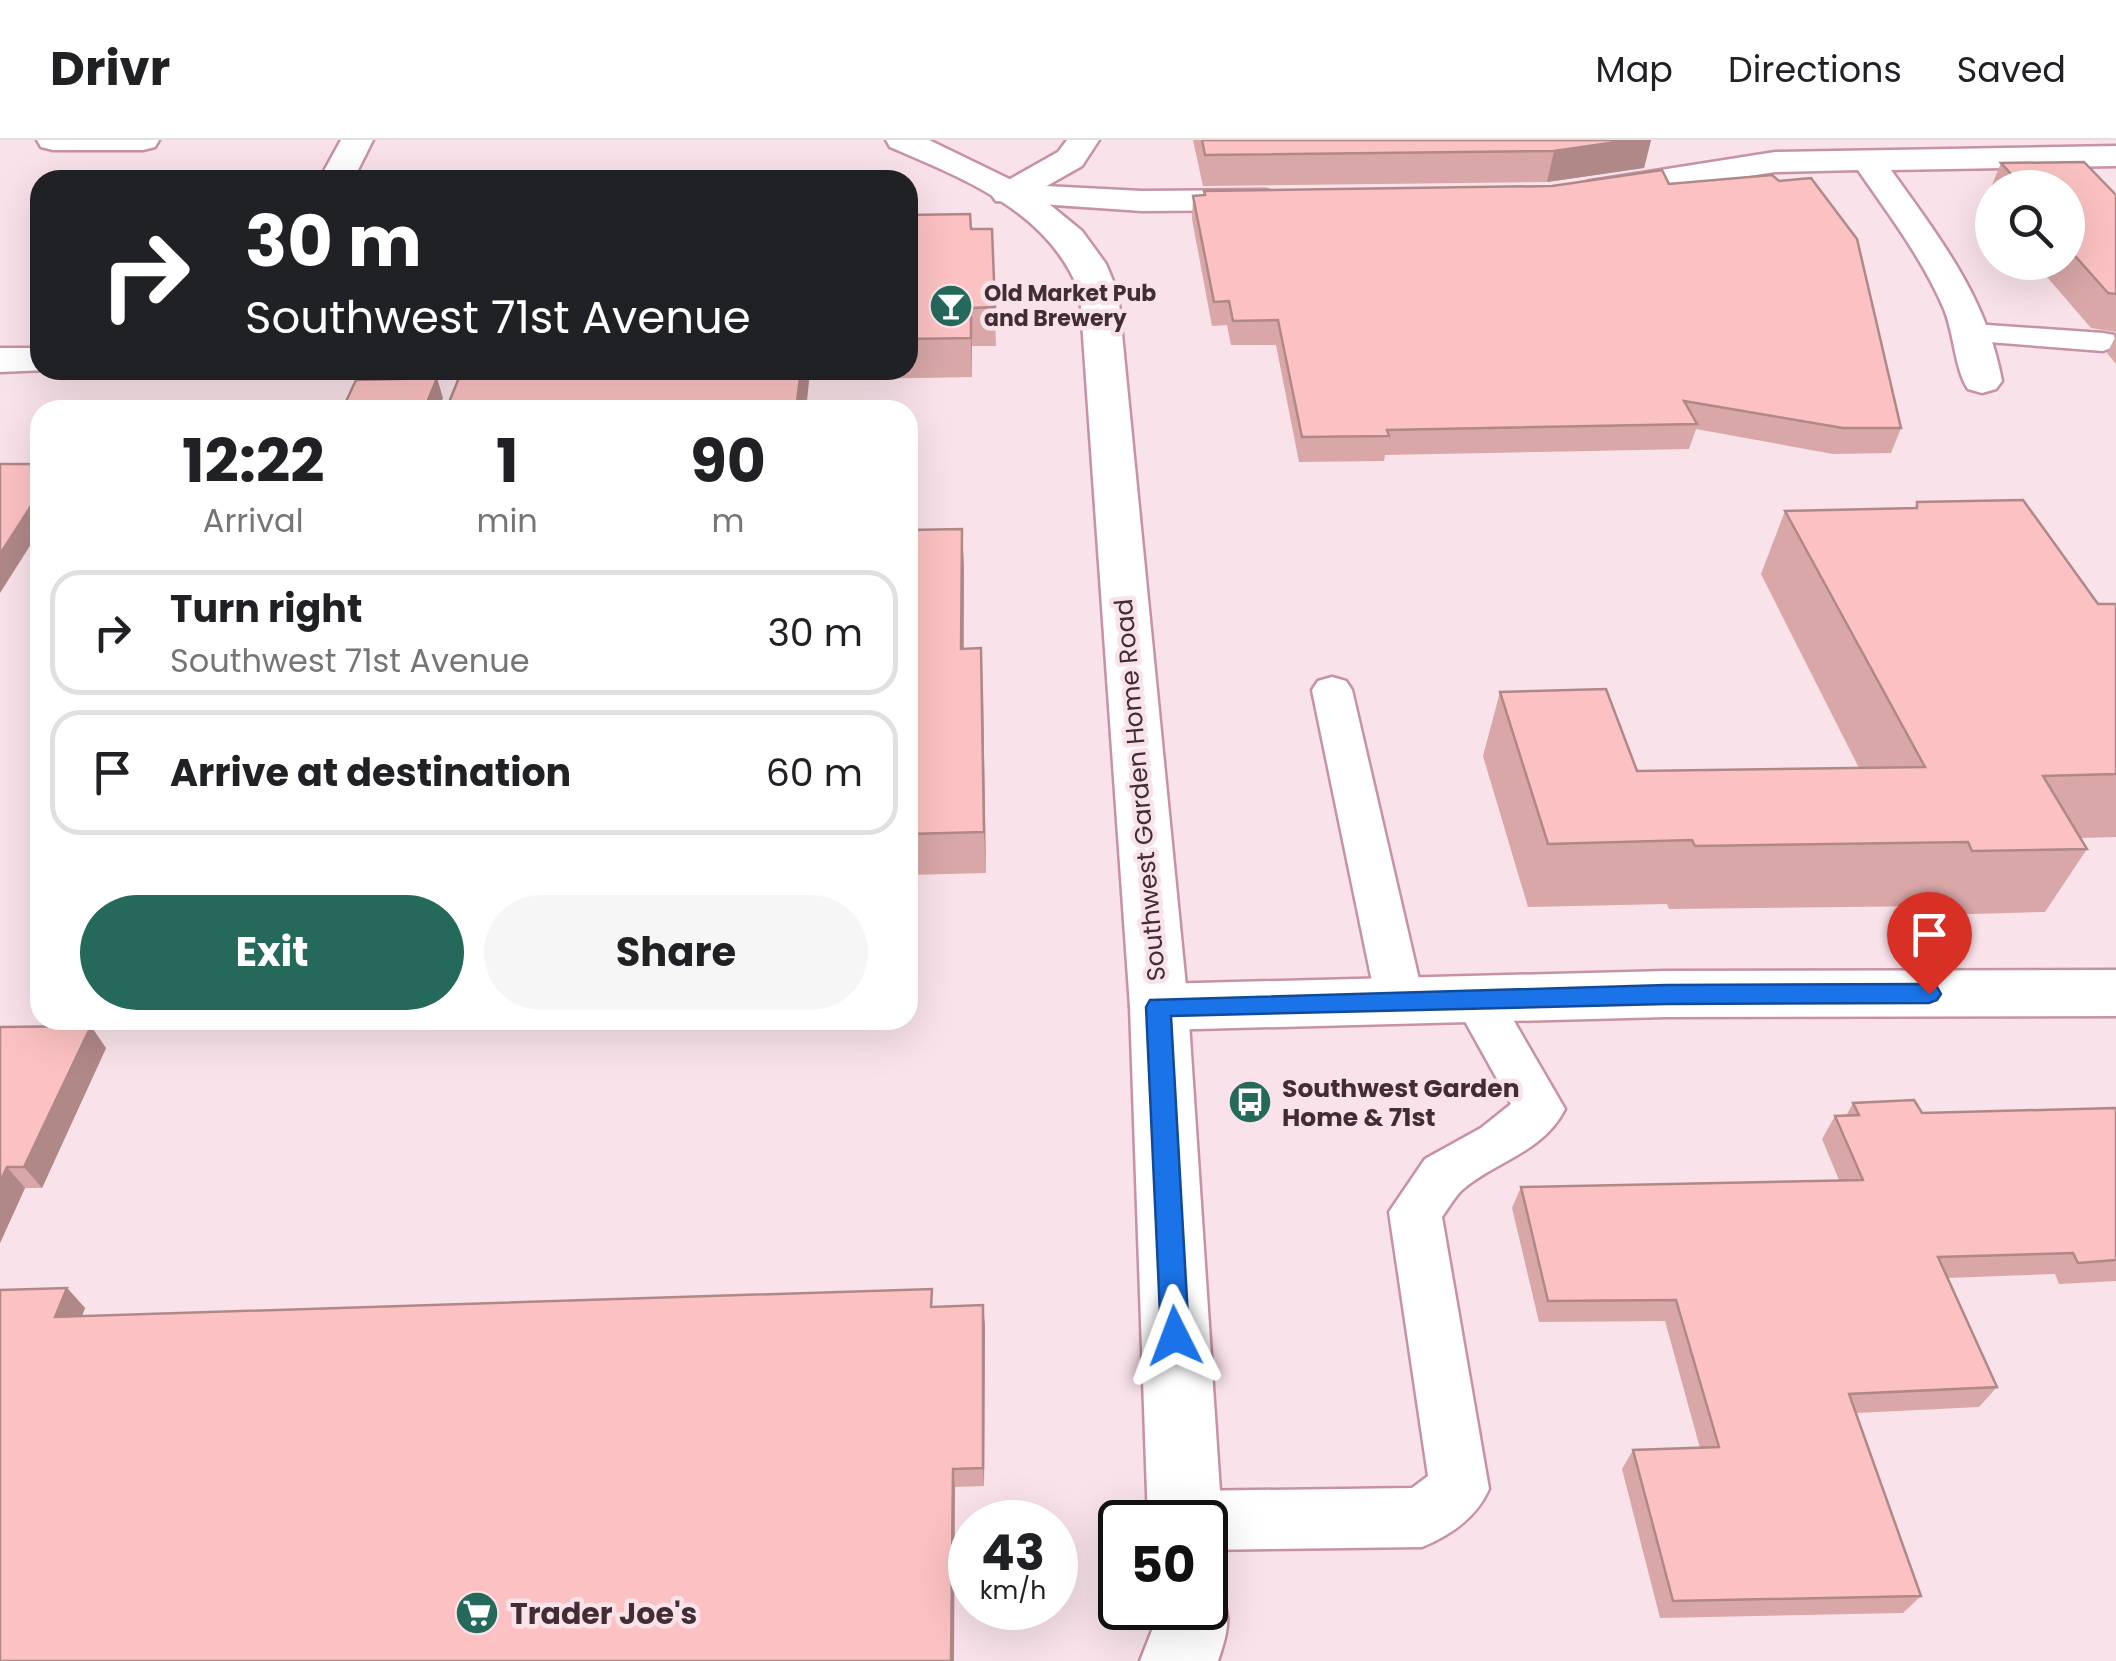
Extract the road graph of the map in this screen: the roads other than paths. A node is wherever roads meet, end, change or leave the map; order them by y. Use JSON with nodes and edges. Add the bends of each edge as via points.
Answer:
{"nodes":[{"id":1,"x":53,"y":140,"type":"edge"},
{"id":2,"x":144,"y":140,"type":"edge"},
{"id":3,"x":357,"y":140,"type":"edge"},
{"id":4,"x":902,"y":140,"type":"edge"},
{"id":5,"x":1083,"y":140,"type":"edge"},
{"id":6,"x":2116,"y":156,"type":"edge"},
{"id":7,"x":1867,"y":160,"type":"junction"},
{"id":8,"x":341,"y":170,"type":"edge"},
{"id":9,"x":1008,"y":194,"type":"junction"},
{"id":10,"x":1561,"y":195,"type":"edge"},
{"id":11,"x":1296,"y":200,"type":"edge"},
{"id":12,"x":1973,"y":333,"type":"junction"},
{"id":13,"x":2104,"y":342,"type":"dead end"},
{"id":14,"x":0,"y":360,"type":"edge"},
{"id":15,"x":30,"y":360,"type":"edge"},
{"id":16,"x":1982,"y":381,"type":"dead end"},
{"id":17,"x":1332,"y":690,"type":"dead end"},
{"id":18,"x":2116,"y":994,"type":"edge"},
{"id":19,"x":1476,"y":998,"type":"junction"},
{"id":20,"x":1400,"y":1001,"type":"junction"},
{"id":21,"x":1158,"y":1007,"type":"junction"},
{"id":22,"x":1184,"y":1500,"type":"edge"},
{"id":23,"x":1228,"y":1521,"type":"edge"}],
"edges":[{"from":1,"to":2,"type":"street"},
{"from":3,"to":8,"type":"street"},
{"from":4,"to":9,"type":"street","name":"Southwest Garden Home Road"},
{"from":5,"to":9,"type":"street","via":[[1070,159]]},
{"from":6,"to":7,"type":"street"},
{"from":7,"to":10,"type":"street","via":[[1760,164]]},
{"from":7,"to":12,"type":"street","via":[[1936,259]]},
{"from":9,"to":11,"type":"street","via":[[1142,202]]},
{"from":9,"to":21,"type":"street","name":"Southwest Garden Home Road","via":[[1066,234],[1094,271],[1099,293]]},
{"from":12,"to":13,"type":"lane"},
{"from":12,"to":16,"type":"street"},
{"from":14,"to":15,"type":"street"},
{"from":17,"to":20,"type":"lane"},
{"from":18,"to":19,"type":"street"},
{"from":19,"to":20,"type":"street"},
{"from":19,"to":23,"type":"lane","via":[[1540,1109],[1499,1143],[1443,1175],[1415,1212],[1460,1489],[1422,1517]]},
{"from":20,"to":21,"type":"street"},
{"from":21,"to":22,"type":"street","name":"Southwest Garden Home Road"}]}
